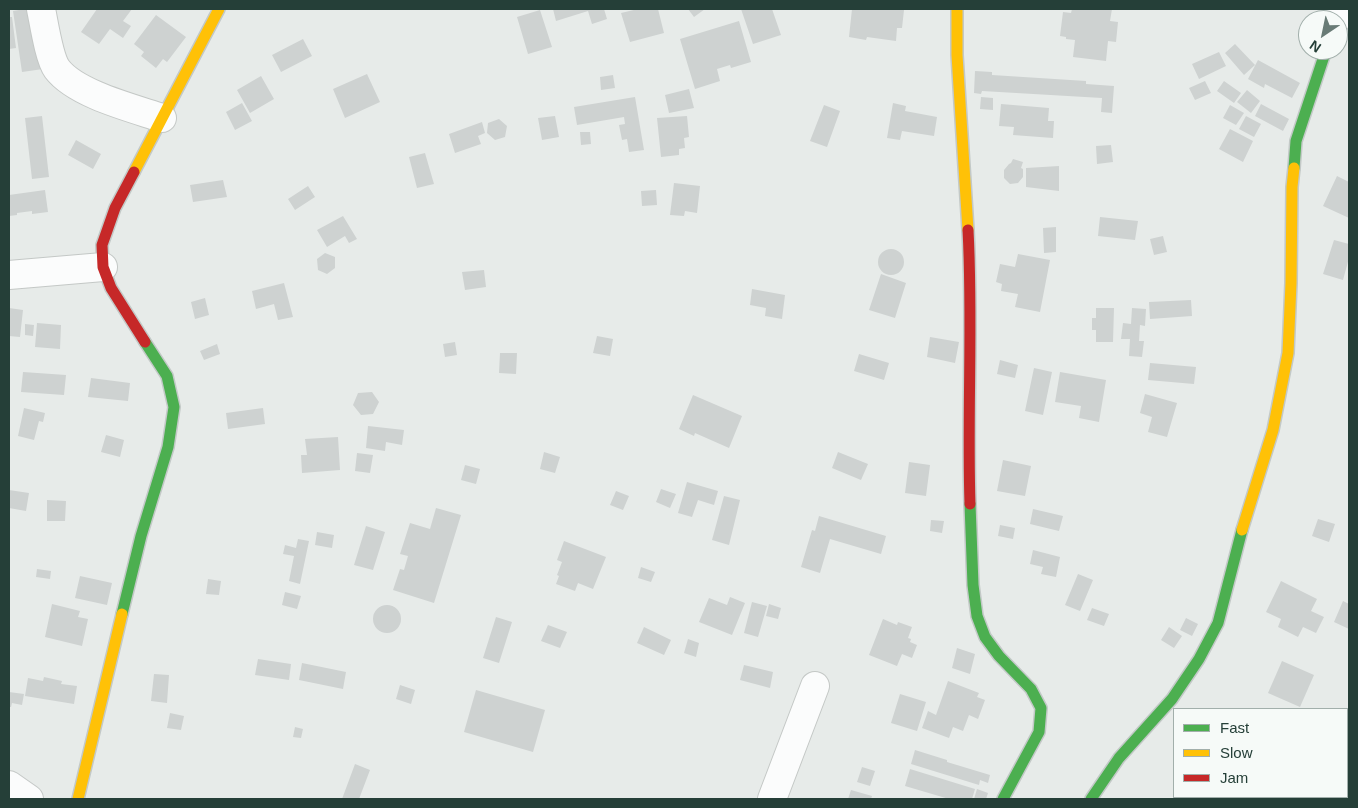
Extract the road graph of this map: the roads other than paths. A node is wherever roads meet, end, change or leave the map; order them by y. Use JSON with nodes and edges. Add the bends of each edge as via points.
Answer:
{"nodes":[{"id":1,"x":41,"y":9,"type":"edge"},
{"id":2,"x":219,"y":9,"type":"edge"},
{"id":3,"x":957,"y":9,"type":"edge"},
{"id":4,"x":1323,"y":60,"type":"edge"},
{"id":5,"x":162,"y":118,"type":"junction"},
{"id":6,"x":103,"y":267,"type":"junction"},
{"id":7,"x":9,"y":275,"type":"edge"},
{"id":8,"x":815,"y":686,"type":"dead end"},
{"id":9,"x":9,"y":785,"type":"edge"},
{"id":10,"x":29,"y":799,"type":"edge"},
{"id":11,"x":78,"y":799,"type":"edge"},
{"id":12,"x":772,"y":799,"type":"edge"},
{"id":13,"x":1003,"y":799,"type":"edge"},
{"id":14,"x":1091,"y":799,"type":"edge"}],
"edges":[{"from":1,"to":5,"type":"street","via":[[49,49],[57,68],[73,83],[91,94]]},
{"from":2,"to":5,"type":"street"},
{"from":3,"to":13,"type":"street","via":[[970,268],[969,462],[973,585],[977,616],[986,637],[999,656],[1031,689],[1041,708],[1039,732]]},
{"from":4,"to":14,"type":"street","via":[[1296,142],[1288,353],[1273,430],[1238,543],[1218,623],[1172,700],[1119,758]]},
{"from":5,"to":6,"type":"street","via":[[115,208],[102,245]]},
{"from":6,"to":7,"type":"street"},
{"from":6,"to":11,"type":"street","via":[[111,288],[167,376],[174,407],[168,447],[141,536]]},
{"from":8,"to":12,"type":"street"},
{"from":9,"to":10,"type":"street"}]}
